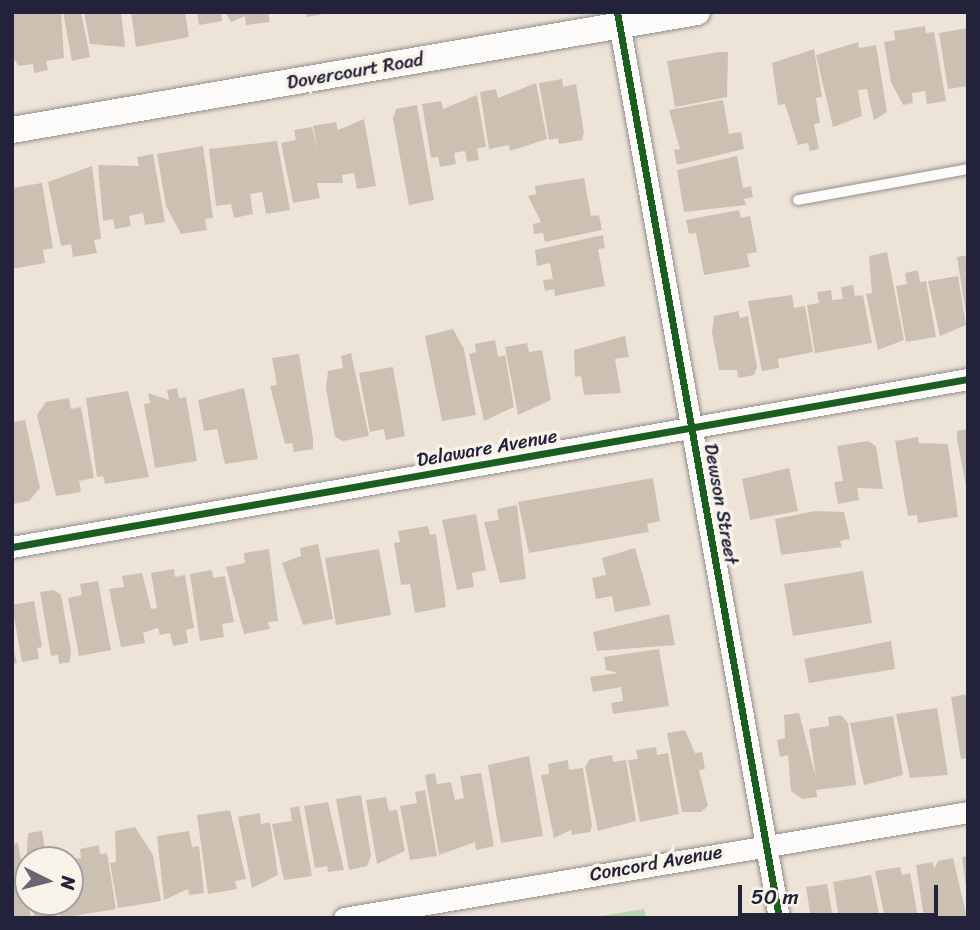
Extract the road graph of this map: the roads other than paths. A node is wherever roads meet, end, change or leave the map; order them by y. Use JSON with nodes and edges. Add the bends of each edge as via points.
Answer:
{"nodes":[{"id":1,"x":698,"y":12,"type":"edge"},
{"id":2,"x":619,"y":19,"type":"edge"},
{"id":3,"x":12,"y":130,"type":"edge"},
{"id":4,"x":968,"y":169,"type":"edge"},
{"id":5,"x":798,"y":200,"type":"dead end"},
{"id":6,"x":968,"y":379,"type":"edge"},
{"id":7,"x":692,"y":428,"type":"junction"},
{"id":8,"x":12,"y":547,"type":"edge"},
{"id":9,"x":968,"y":812,"type":"edge"},
{"id":10,"x":766,"y":844,"type":"junction"},
{"id":11,"x":344,"y":918,"type":"edge"},
{"id":12,"x":779,"y":918,"type":"edge"}],
"edges":[{"from":1,"to":2,"type":"street","name":"Dovercourt Road"},
{"from":2,"to":3,"type":"street","name":"Dovercourt Road"},
{"from":2,"to":7,"type":"street","name":"Dewson Street"},
{"from":4,"to":5,"type":"lane"},
{"from":6,"to":7,"type":"street","name":"Delaware Avenue"},
{"from":7,"to":8,"type":"street","name":"Delaware Avenue"},
{"from":7,"to":10,"type":"street","name":"Dewson Street"},
{"from":9,"to":10,"type":"street","name":"Concord Avenue"},
{"from":10,"to":11,"type":"street","name":"Concord Avenue"},
{"from":10,"to":12,"type":"street","name":"Dewson Street"}]}
